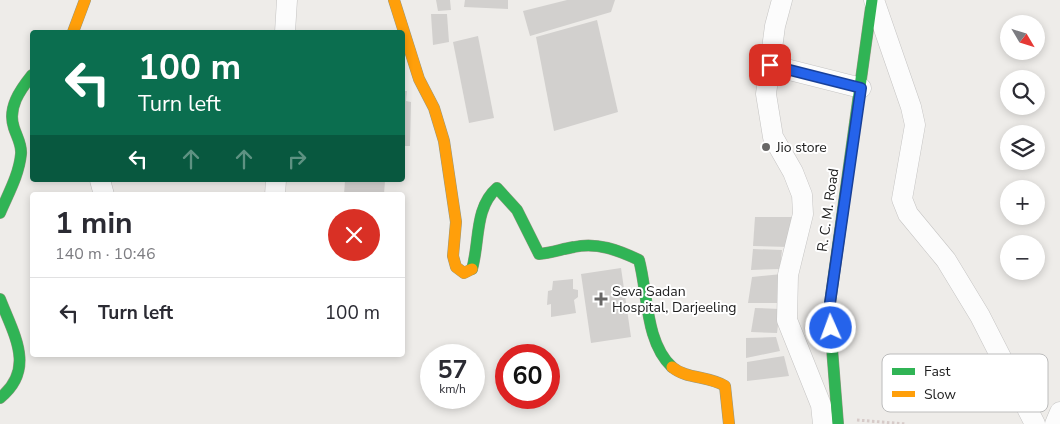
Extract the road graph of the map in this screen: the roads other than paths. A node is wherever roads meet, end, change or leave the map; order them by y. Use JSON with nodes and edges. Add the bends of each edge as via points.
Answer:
{"nodes":[{"id":1,"x":85,"y":0,"type":"edge"},
{"id":2,"x":287,"y":0,"type":"edge"},
{"id":3,"x":394,"y":0,"type":"edge"},
{"id":4,"x":782,"y":0,"type":"edge"},
{"id":5,"x":873,"y":0,"type":"edge"},
{"id":6,"x":74,"y":30,"type":"edge"},
{"id":7,"x":285,"y":30,"type":"edge"},
{"id":8,"x":403,"y":30,"type":"edge"},
{"id":9,"x":405,"y":35,"type":"edge"},
{"id":10,"x":770,"y":65,"type":"junction"},
{"id":11,"x":30,"y":78,"type":"edge"},
{"id":12,"x":861,"y":88,"type":"junction"},
{"id":13,"x":0,"y":213,"type":"edge"},
{"id":14,"x":0,"y":299,"type":"edge"},
{"id":15,"x":999,"y":354,"type":"edge"},
{"id":16,"x":0,"y":398,"type":"edge"},
{"id":17,"x":1029,"y":412,"type":"edge"},
{"id":18,"x":1060,"y":412,"type":"edge"},
{"id":19,"x":833,"y":422,"type":"edge"},
{"id":20,"x":729,"y":424,"type":"edge"},
{"id":21,"x":1035,"y":424,"type":"edge"},
{"id":22,"x":1055,"y":424,"type":"edge"}],
"edges":[{"from":1,"to":6,"type":"street"},
{"from":2,"to":7,"type":"street"},
{"from":3,"to":8,"type":"street"},
{"from":4,"to":10,"type":"street"},
{"from":5,"to":12,"type":"street","name":"R. C. M. Road"},
{"from":5,"to":15,"type":"street","via":[[915,125],[902,199],[908,214],[946,260]]},
{"from":9,"to":20,"type":"street","via":[[444,141],[456,222],[453,256],[456,267],[464,274],[472,269],[482,208],[489,192],[497,188],[506,194],[525,222],[531,242],[540,254],[578,246],[601,246],[639,260],[660,353],[668,366],[681,373],[717,380],[725,386]]},
{"from":10,"to":12,"type":"street"},
{"from":10,"to":19,"type":"street","via":[[766,94],[768,117],[773,137],[802,195],[803,214],[788,275],[786,320],[822,405]]},
{"from":11,"to":13,"type":"street","via":[[13,104],[13,123],[21,153],[17,173]]},
{"from":12,"to":19,"type":"street","name":"R. C. M. Road","via":[[829,310]]},
{"from":14,"to":16,"type":"street","via":[[22,364],[12,391]]},
{"from":17,"to":21,"type":"street"},
{"from":18,"to":22,"type":"street"}]}
